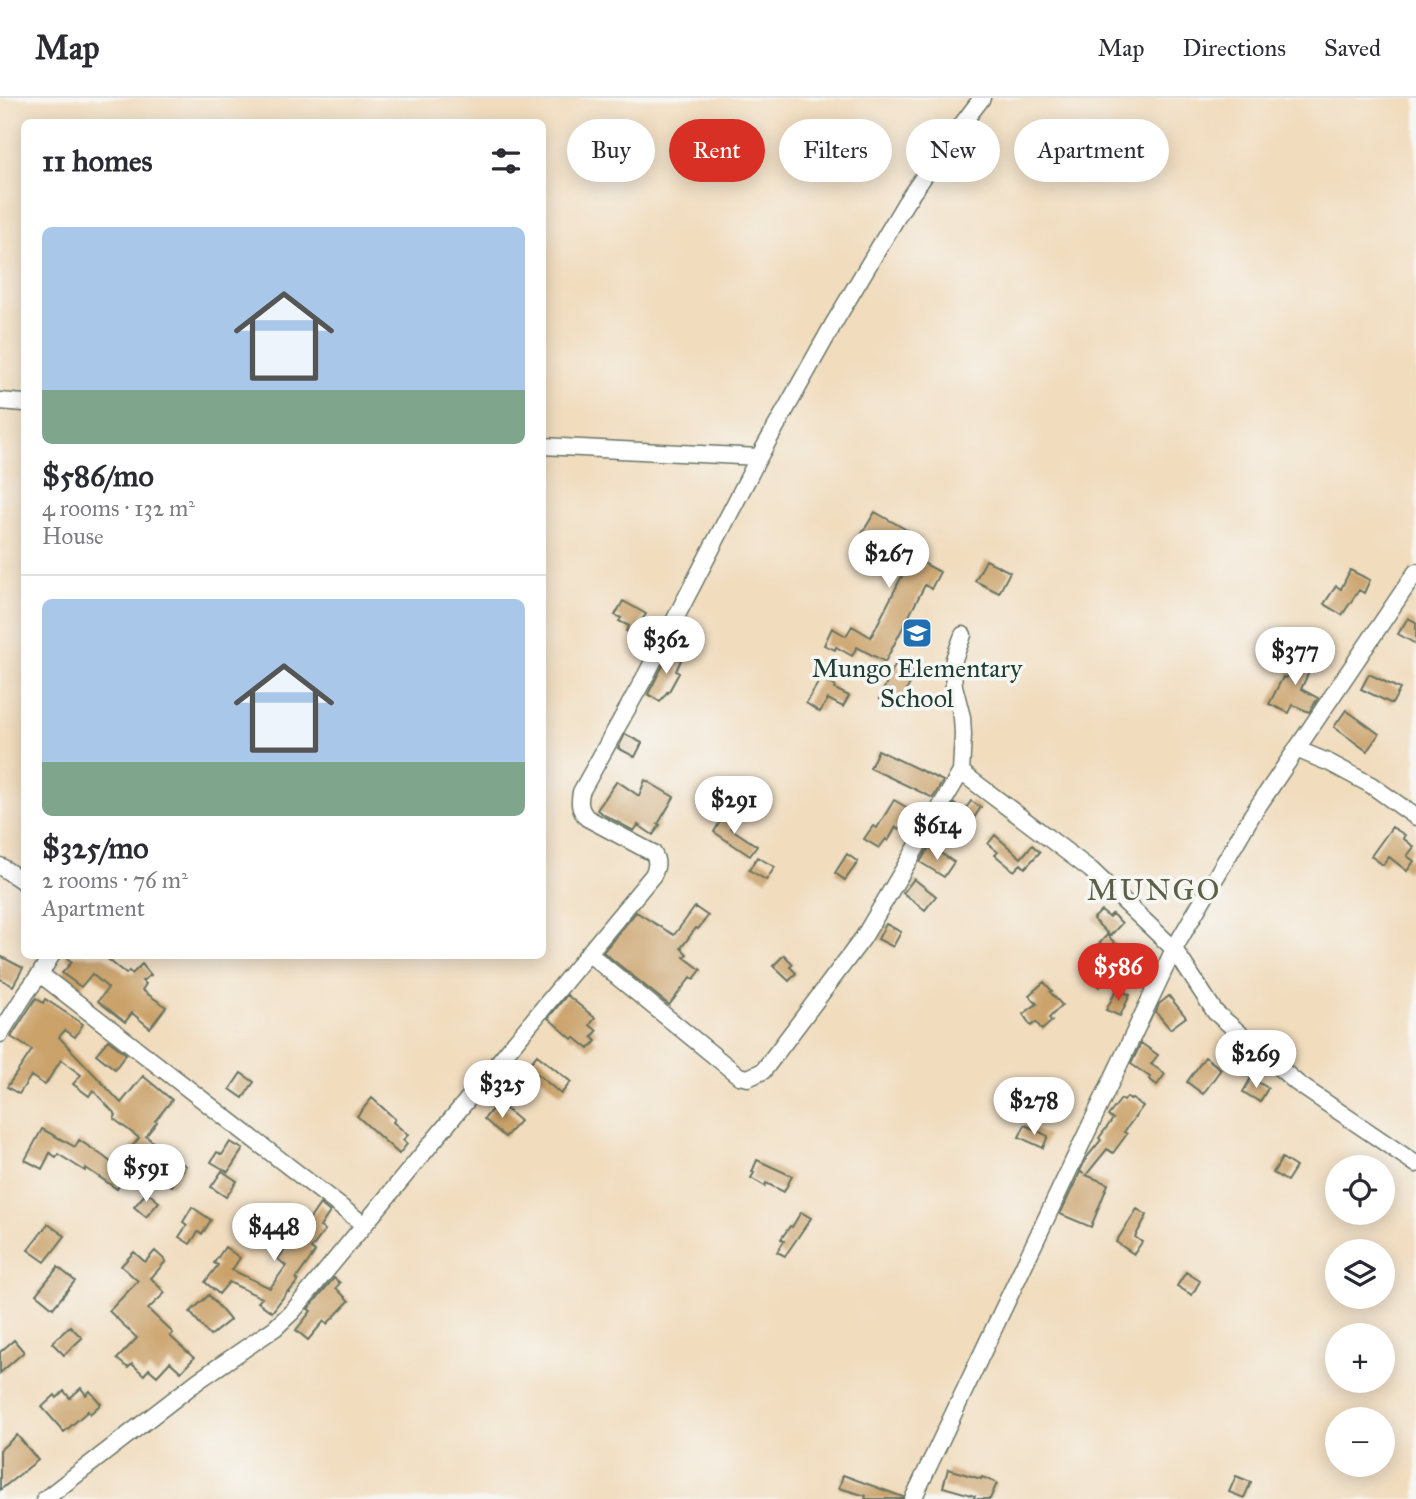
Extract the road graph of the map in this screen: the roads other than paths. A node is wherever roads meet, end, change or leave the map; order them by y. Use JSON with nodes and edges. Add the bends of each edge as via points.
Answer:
{"nodes":[{"id":1,"x":982,"y":98,"type":"edge"},
{"id":2,"x":0,"y":401,"type":"edge"},
{"id":3,"x":21,"y":403,"type":"edge"},
{"id":4,"x":546,"y":446,"type":"edge"},
{"id":5,"x":759,"y":457,"type":"junction"},
{"id":6,"x":1416,"y":572,"type":"edge"},
{"id":7,"x":963,"y":635,"type":"dead end"},
{"id":8,"x":1296,"y":749,"type":"junction"},
{"id":9,"x":961,"y":772,"type":"junction"},
{"id":10,"x":1416,"y":817,"type":"edge"},
{"id":11,"x":0,"y":866,"type":"edge"},
{"id":12,"x":21,"y":880,"type":"edge"},
{"id":13,"x":1174,"y":949,"type":"junction"},
{"id":14,"x":588,"y":953,"type":"junction"},
{"id":15,"x":49,"y":959,"type":"edge"},
{"id":16,"x":40,"y":974,"type":"junction"},
{"id":17,"x":0,"y":1034,"type":"edge"},
{"id":18,"x":1416,"y":1164,"type":"edge"},
{"id":19,"x":363,"y":1224,"type":"junction"},
{"id":20,"x":45,"y":1499,"type":"edge"},
{"id":21,"x":913,"y":1499,"type":"edge"}],
"edges":[{"from":1,"to":5,"type":"street","via":[[906,202]]},
{"from":2,"to":3,"type":"street"},
{"from":4,"to":5,"type":"street"},
{"from":5,"to":14,"type":"street","via":[[581,792],[581,811],[587,818],[657,859],[653,875]]},
{"from":6,"to":8,"type":"street"},
{"from":7,"to":9,"type":"street","via":[[953,672],[962,716]]},
{"from":8,"to":10,"type":"street","via":[[1371,785]]},
{"from":8,"to":13,"type":"street"},
{"from":9,"to":13,"type":"street","via":[[1091,870]]},
{"from":9,"to":14,"type":"street","via":[[863,938],[755,1076],[738,1076]]},
{"from":11,"to":12,"type":"street"},
{"from":13,"to":18,"type":"street","via":[[1215,1012],[1297,1083]]},
{"from":13,"to":21,"type":"street"},
{"from":14,"to":19,"type":"street"},
{"from":15,"to":16,"type":"street"},
{"from":16,"to":17,"type":"street"},
{"from":16,"to":19,"type":"street"},
{"from":19,"to":20,"type":"street","via":[[275,1328],[199,1380]]}]}
